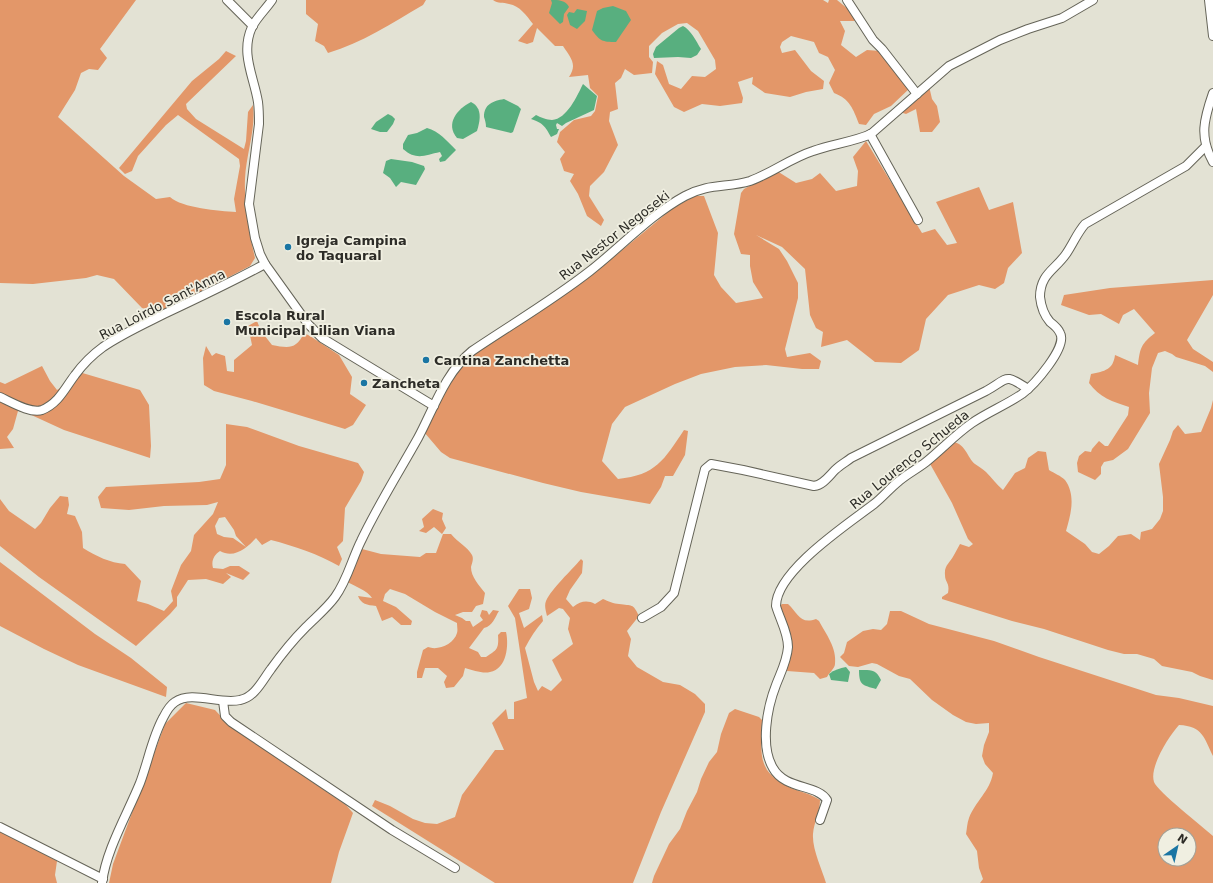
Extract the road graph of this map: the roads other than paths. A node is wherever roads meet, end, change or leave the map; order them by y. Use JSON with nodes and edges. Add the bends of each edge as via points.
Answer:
{"nodes":[{"id":1,"x":227,"y":0,"type":"edge"},
{"id":2,"x":272,"y":0,"type":"edge"},
{"id":3,"x":847,"y":0,"type":"edge"},
{"id":4,"x":1093,"y":0,"type":"edge"},
{"id":5,"x":1209,"y":0,"type":"edge"},
{"id":6,"x":253,"y":26,"type":"junction"},
{"id":7,"x":1213,"y":36,"type":"edge"},
{"id":8,"x":1213,"y":93,"type":"edge"},
{"id":9,"x":917,"y":94,"type":"junction"},
{"id":10,"x":870,"y":134,"type":"junction"},
{"id":11,"x":1206,"y":146,"type":"junction"},
{"id":12,"x":1213,"y":162,"type":"edge"},
{"id":13,"x":918,"y":220,"type":"dead end"},
{"id":14,"x":265,"y":264,"type":"junction"},
{"id":15,"x":1028,"y":389,"type":"junction"},
{"id":16,"x":0,"y":397,"type":"edge"},
{"id":17,"x":434,"y":406,"type":"junction"},
{"id":18,"x":642,"y":618,"type":"dead end"},
{"id":19,"x":223,"y":702,"type":"junction"},
{"id":20,"x":820,"y":820,"type":"dead end"},
{"id":21,"x":0,"y":826,"type":"edge"},
{"id":22,"x":455,"y":868,"type":"dead end"},
{"id":23,"x":102,"y":881,"type":"edge"}],
"edges":[{"from":1,"to":6,"type":"street"},
{"from":2,"to":6,"type":"street"},
{"from":3,"to":9,"type":"street","via":[[873,40]]},
{"from":4,"to":9,"type":"street","name":"Rua Nestor Negoseki","via":[[1062,18],[1014,34],[962,58],[948,66]]},
{"from":5,"to":7,"type":"street"},
{"from":6,"to":14,"type":"street","via":[[247,43],[251,76],[258,103],[259,124],[249,204],[255,238]]},
{"from":8,"to":11,"type":"street","via":[[1205,122]]},
{"from":9,"to":10,"type":"street","name":"Rua Nestor Negoseki"},
{"from":10,"to":13,"type":"street"},
{"from":10,"to":17,"type":"street","name":"Rua Nestor Negoseki","via":[[814,150],[749,181],[705,188],[670,204],[573,284],[472,350],[452,373]]},
{"from":11,"to":12,"type":"street"},
{"from":11,"to":15,"type":"street","name":"Rua Lourenço Schueda","via":[[1186,166],[1085,224],[1066,254],[1046,274],[1041,288],[1042,306],[1049,320],[1061,334],[1062,340],[1055,356]]},
{"from":14,"to":16,"type":"street","name":"Rua Loirdo Sant'Anna","via":[[103,347],[88,359],[49,407],[34,412]]},
{"from":14,"to":17,"type":"street","via":[[318,335]]},
{"from":15,"to":18,"type":"street","via":[[1013,379],[1004,379],[986,391],[852,458],[835,469],[818,486],[710,464],[705,469],[674,593],[661,607]]},
{"from":15,"to":20,"type":"street","name":"Rua Lourenço Schueda","via":[[964,429],[879,500],[817,547],[790,576],[778,594],[776,606],[788,647],[770,705],[766,748],[778,776],[825,796],[827,800]]},
{"from":17,"to":19,"type":"street","name":"Rua Nestor Negoseki","via":[[374,516],[335,598],[300,633],[253,693],[240,700]]},
{"from":19,"to":22,"type":"street","via":[[225,716],[231,722],[392,830]]},
{"from":19,"to":23,"type":"street","name":"Rua Nestor Negoseki","via":[[193,697],[176,700],[170,706],[159,726],[138,787],[110,852]]},
{"from":21,"to":23,"type":"street"}]}
